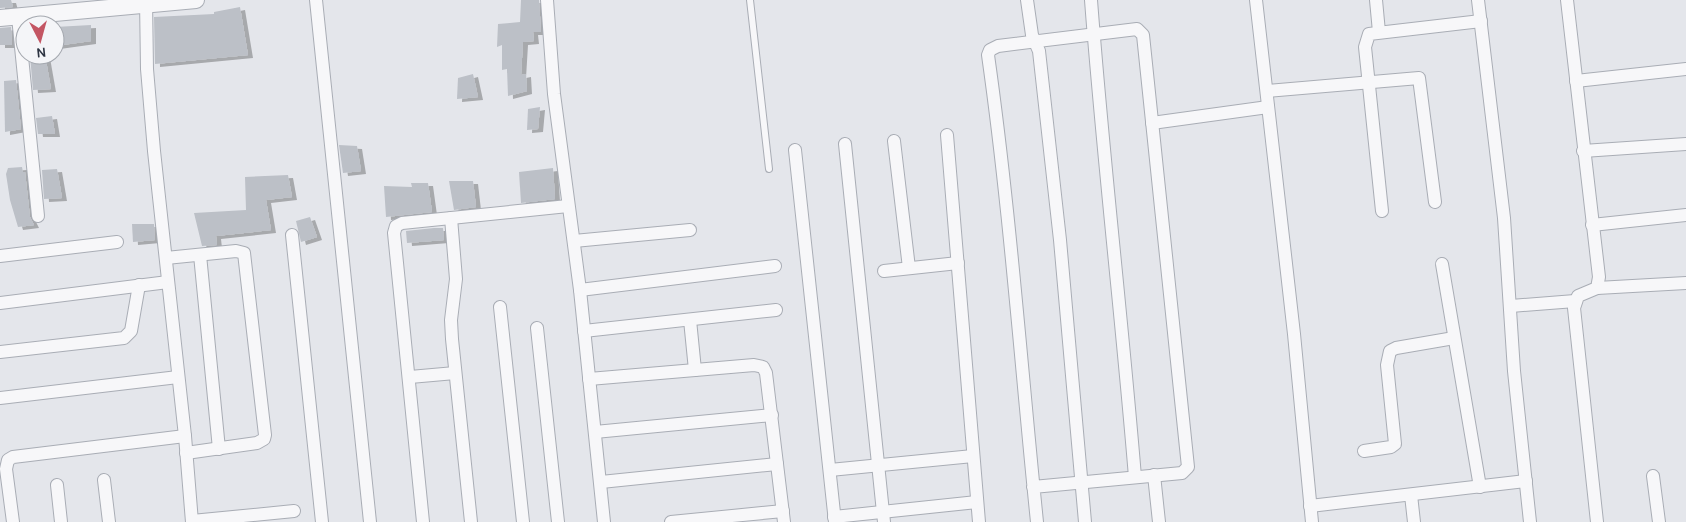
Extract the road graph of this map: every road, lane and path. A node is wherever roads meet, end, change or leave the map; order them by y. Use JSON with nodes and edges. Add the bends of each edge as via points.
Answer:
{"nodes":[{"id":1,"x":196,"y":0,"type":"edge"},
{"id":2,"x":316,"y":0,"type":"edge"},
{"id":3,"x":547,"y":0,"type":"edge"},
{"id":4,"x":750,"y":0,"type":"edge"},
{"id":5,"x":1027,"y":0,"type":"edge"},
{"id":6,"x":1091,"y":0,"type":"edge"},
{"id":7,"x":1256,"y":0,"type":"edge"},
{"id":8,"x":1376,"y":0,"type":"edge"},
{"id":9,"x":1478,"y":0,"type":"edge"},
{"id":10,"x":1570,"y":0,"type":"edge"},
{"id":11,"x":146,"y":2,"type":"edge"},
{"id":12,"x":35,"y":15,"type":"edge"},
{"id":13,"x":15,"y":17,"type":"edge"},
{"id":14,"x":0,"y":18,"type":"edge"},
{"id":15,"x":1481,"y":21,"type":"junction"},
{"id":16,"x":1379,"y":32,"type":"junction"},
{"id":17,"x":1094,"y":34,"type":"junction"},
{"id":18,"x":1034,"y":40,"type":"junction"},
{"id":19,"x":23,"y":65,"type":"edge"},
{"id":20,"x":1686,"y":69,"type":"edge"},
{"id":21,"x":1369,"y":81,"type":"junction"},
{"id":22,"x":1576,"y":81,"type":"junction"},
{"id":23,"x":1267,"y":92,"type":"junction"},
{"id":24,"x":1268,"y":107,"type":"junction"},
{"id":25,"x":1152,"y":123,"type":"junction"},
{"id":26,"x":947,"y":135,"type":"dead end"},
{"id":27,"x":894,"y":141,"type":"dead end"},
{"id":28,"x":845,"y":144,"type":"dead end"},
{"id":29,"x":1686,"y":144,"type":"edge"},
{"id":30,"x":795,"y":150,"type":"dead end"},
{"id":31,"x":1583,"y":150,"type":"junction"},
{"id":32,"x":769,"y":170,"type":"dead end"},
{"id":33,"x":1435,"y":202,"type":"dead end"},
{"id":34,"x":568,"y":206,"type":"junction"},
{"id":35,"x":1382,"y":211,"type":"dead end"},
{"id":36,"x":1686,"y":215,"type":"edge"},
{"id":37,"x":38,"y":216,"type":"dead end"},
{"id":38,"x":451,"y":218,"type":"junction"},
{"id":39,"x":1592,"y":226,"type":"junction"},
{"id":40,"x":690,"y":230,"type":"dead end"},
{"id":41,"x":292,"y":235,"type":"dead end"},
{"id":42,"x":574,"y":241,"type":"junction"},
{"id":43,"x":117,"y":242,"type":"dead end"},
{"id":44,"x":200,"y":255,"type":"junction"},
{"id":45,"x":0,"y":256,"type":"edge"},
{"id":46,"x":166,"y":258,"type":"junction"},
{"id":47,"x":958,"y":263,"type":"junction"},
{"id":48,"x":1442,"y":264,"type":"dead end"},
{"id":49,"x":775,"y":266,"type":"dead end"},
{"id":50,"x":909,"y":268,"type":"junction"},
{"id":51,"x":884,"y":271,"type":"dead end"},
{"id":52,"x":168,"y":282,"type":"junction"},
{"id":53,"x":1686,"y":283,"type":"edge"},
{"id":54,"x":139,"y":286,"type":"junction"},
{"id":55,"x":1597,"y":288,"type":"junction"},
{"id":56,"x":580,"y":290,"type":"junction"},
{"id":57,"x":1575,"y":301,"type":"junction"},
{"id":58,"x":0,"y":303,"type":"edge"},
{"id":59,"x":1511,"y":306,"type":"junction"},
{"id":60,"x":500,"y":307,"type":"dead end"},
{"id":61,"x":776,"y":310,"type":"dead end"},
{"id":62,"x":690,"y":320,"type":"junction"},
{"id":63,"x":537,"y":328,"type":"dead end"},
{"id":64,"x":584,"y":331,"type":"junction"},
{"id":65,"x":1454,"y":338,"type":"junction"},
{"id":66,"x":0,"y":352,"type":"edge"},
{"id":67,"x":695,"y":370,"type":"junction"},
{"id":68,"x":456,"y":373,"type":"junction"},
{"id":69,"x":178,"y":377,"type":"junction"},
{"id":70,"x":410,"y":377,"type":"junction"},
{"id":71,"x":589,"y":379,"type":"junction"},
{"id":72,"x":0,"y":398,"type":"edge"},
{"id":73,"x":772,"y":415,"type":"junction"},
{"id":74,"x":595,"y":432,"type":"junction"},
{"id":75,"x":185,"y":436,"type":"junction"},
{"id":76,"x":219,"y":449,"type":"junction"},
{"id":77,"x":1364,"y":451,"type":"dead end"},
{"id":78,"x":186,"y":454,"type":"junction"},
{"id":79,"x":973,"y":456,"type":"junction"},
{"id":80,"x":777,"y":464,"type":"junction"},
{"id":81,"x":879,"y":465,"type":"junction"},
{"id":82,"x":830,"y":470,"type":"junction"},
{"id":83,"x":1154,"y":475,"type":"junction"},
{"id":84,"x":1653,"y":476,"type":"dead end"},
{"id":85,"x":1135,"y":477,"type":"junction"},
{"id":86,"x":104,"y":480,"type":"dead end"},
{"id":87,"x":601,"y":482,"type":"junction"},
{"id":88,"x":1526,"y":482,"type":"junction"},
{"id":89,"x":1080,"y":483,"type":"junction"},
{"id":90,"x":57,"y":486,"type":"dead end"},
{"id":91,"x":1033,"y":487,"type":"junction"},
{"id":92,"x":1480,"y":487,"type":"junction"},
{"id":93,"x":1411,"y":495,"type":"junction"},
{"id":94,"x":977,"y":502,"type":"junction"},
{"id":95,"x":1310,"y":506,"type":"junction"},
{"id":96,"x":294,"y":511,"type":"dead end"},
{"id":97,"x":783,"y":517,"type":"edge"},
{"id":98,"x":884,"y":517,"type":"edge"},
{"id":99,"x":742,"y":519,"type":"edge"},
{"id":100,"x":834,"y":520,"type":"edge"},
{"id":101,"x":13,"y":522,"type":"edge"},
{"id":102,"x":61,"y":522,"type":"edge"},
{"id":103,"x":109,"y":522,"type":"edge"},
{"id":104,"x":192,"y":522,"type":"edge"},
{"id":105,"x":322,"y":522,"type":"edge"},
{"id":106,"x":370,"y":522,"type":"edge"},
{"id":107,"x":423,"y":522,"type":"edge"},
{"id":108,"x":471,"y":522,"type":"edge"},
{"id":109,"x":523,"y":522,"type":"edge"},
{"id":110,"x":558,"y":522,"type":"edge"},
{"id":111,"x":604,"y":522,"type":"edge"},
{"id":112,"x":671,"y":522,"type":"edge"},
{"id":113,"x":979,"y":522,"type":"edge"},
{"id":114,"x":1036,"y":522,"type":"edge"},
{"id":115,"x":1085,"y":522,"type":"edge"},
{"id":116,"x":1159,"y":522,"type":"edge"},
{"id":117,"x":1312,"y":522,"type":"edge"},
{"id":118,"x":1414,"y":522,"type":"edge"},
{"id":119,"x":1530,"y":522,"type":"edge"},
{"id":120,"x":1597,"y":522,"type":"edge"},
{"id":121,"x":1659,"y":522,"type":"edge"}],
"edges":[{"from":1,"to":11,"type":"street"},
{"from":2,"to":106,"type":"street"},
{"from":3,"to":34,"type":"street","via":[[554,94]]},
{"from":4,"to":32,"type":"lane"},
{"from":5,"to":18,"type":"street"},
{"from":6,"to":17,"type":"street"},
{"from":7,"to":23,"type":"street"},
{"from":8,"to":16,"type":"street"},
{"from":9,"to":15,"type":"street"},
{"from":10,"to":22,"type":"street"},
{"from":11,"to":12,"type":"street"},
{"from":11,"to":46,"type":"street","via":[[147,69]]},
{"from":13,"to":14,"type":"street"},
{"from":15,"to":16,"type":"street"},
{"from":15,"to":59,"type":"street"},
{"from":16,"to":21,"type":"street","via":[[1368,34],[1366,39]]},
{"from":17,"to":18,"type":"street"},
{"from":17,"to":25,"type":"street","via":[[1132,28],[1141,31]]},
{"from":17,"to":85,"type":"street"},
{"from":18,"to":89,"type":"street","via":[[1040,51],[1060,240]]},
{"from":18,"to":91,"type":"street","via":[[993,47],[988,55],[1009,217]]},
{"from":19,"to":37,"type":"street"},
{"from":20,"to":22,"type":"street"},
{"from":21,"to":23,"type":"street"},
{"from":21,"to":33,"type":"street","via":[[1419,78]]},
{"from":21,"to":35,"type":"street"},
{"from":22,"to":31,"type":"street"},
{"from":23,"to":24,"type":"street"},
{"from":24,"to":25,"type":"street"},
{"from":24,"to":95,"type":"street"},
{"from":25,"to":83,"type":"street","via":[[1188,467],[1182,473]]},
{"from":26,"to":47,"type":"street"},
{"from":27,"to":50,"type":"street"},
{"from":28,"to":81,"type":"street"},
{"from":29,"to":31,"type":"street"},
{"from":30,"to":82,"type":"street"},
{"from":31,"to":39,"type":"street"},
{"from":34,"to":38,"type":"street"},
{"from":34,"to":42,"type":"street"},
{"from":36,"to":39,"type":"street"},
{"from":38,"to":68,"type":"street","via":[[456,279],[452,320]]},
{"from":38,"to":70,"type":"street","via":[[402,223],[396,226],[394,233]]},
{"from":39,"to":55,"type":"street","via":[[1599,277]]},
{"from":40,"to":42,"type":"street"},
{"from":41,"to":105,"type":"street"},
{"from":42,"to":56,"type":"street"},
{"from":43,"to":45,"type":"street"},
{"from":44,"to":46,"type":"street"},
{"from":44,"to":76,"type":"street"},
{"from":44,"to":76,"type":"street","via":[[241,251],[246,257],[265,434],[261,442]]},
{"from":46,"to":52,"type":"street"},
{"from":47,"to":50,"type":"street"},
{"from":47,"to":79,"type":"street"},
{"from":48,"to":65,"type":"street"},
{"from":49,"to":56,"type":"street"},
{"from":50,"to":51,"type":"street"},
{"from":52,"to":54,"type":"street"},
{"from":52,"to":69,"type":"street"},
{"from":53,"to":55,"type":"street"},
{"from":54,"to":58,"type":"street"},
{"from":54,"to":66,"type":"street","via":[[131,331],[124,338]]},
{"from":55,"to":57,"type":"street","via":[[1578,296]]},
{"from":56,"to":64,"type":"street"},
{"from":57,"to":59,"type":"street"},
{"from":57,"to":120,"type":"street"},
{"from":59,"to":88,"type":"street","via":[[1513,362]]},
{"from":60,"to":109,"type":"street"},
{"from":61,"to":62,"type":"street"},
{"from":62,"to":64,"type":"street"},
{"from":62,"to":67,"type":"street"},
{"from":63,"to":110,"type":"street"},
{"from":64,"to":71,"type":"street"},
{"from":65,"to":77,"type":"street","via":[[1390,351],[1387,365],[1395,444]]},
{"from":65,"to":92,"type":"street"},
{"from":67,"to":71,"type":"street"},
{"from":67,"to":73,"type":"street","via":[[762,367],[766,373]]},
{"from":68,"to":70,"type":"street"},
{"from":68,"to":108,"type":"street"},
{"from":69,"to":72,"type":"street"},
{"from":69,"to":75,"type":"street"},
{"from":70,"to":107,"type":"street"},
{"from":71,"to":74,"type":"street"},
{"from":73,"to":74,"type":"street"},
{"from":73,"to":80,"type":"street"},
{"from":74,"to":87,"type":"street"},
{"from":75,"to":78,"type":"street"},
{"from":75,"to":101,"type":"street","via":[[8,460],[6,469]]},
{"from":76,"to":78,"type":"street"},
{"from":78,"to":104,"type":"street"},
{"from":79,"to":81,"type":"street"},
{"from":79,"to":94,"type":"street"},
{"from":80,"to":87,"type":"street"},
{"from":80,"to":97,"type":"street"},
{"from":81,"to":82,"type":"street"},
{"from":81,"to":98,"type":"street"},
{"from":82,"to":100,"type":"street"},
{"from":83,"to":85,"type":"street"},
{"from":83,"to":116,"type":"street"},
{"from":84,"to":121,"type":"street"},
{"from":85,"to":89,"type":"street"},
{"from":86,"to":103,"type":"street"},
{"from":87,"to":111,"type":"street"},
{"from":88,"to":92,"type":"street"},
{"from":88,"to":119,"type":"street"},
{"from":89,"to":91,"type":"street"},
{"from":89,"to":115,"type":"street"},
{"from":90,"to":102,"type":"street"},
{"from":91,"to":114,"type":"street"},
{"from":92,"to":93,"type":"street"},
{"from":93,"to":95,"type":"street"},
{"from":93,"to":118,"type":"street"},
{"from":94,"to":98,"type":"street"},
{"from":94,"to":113,"type":"street"},
{"from":95,"to":117,"type":"street"},
{"from":96,"to":104,"type":"street"},
{"from":97,"to":99,"type":"street"},
{"from":98,"to":100,"type":"street"},
{"from":99,"to":112,"type":"street"}]}
